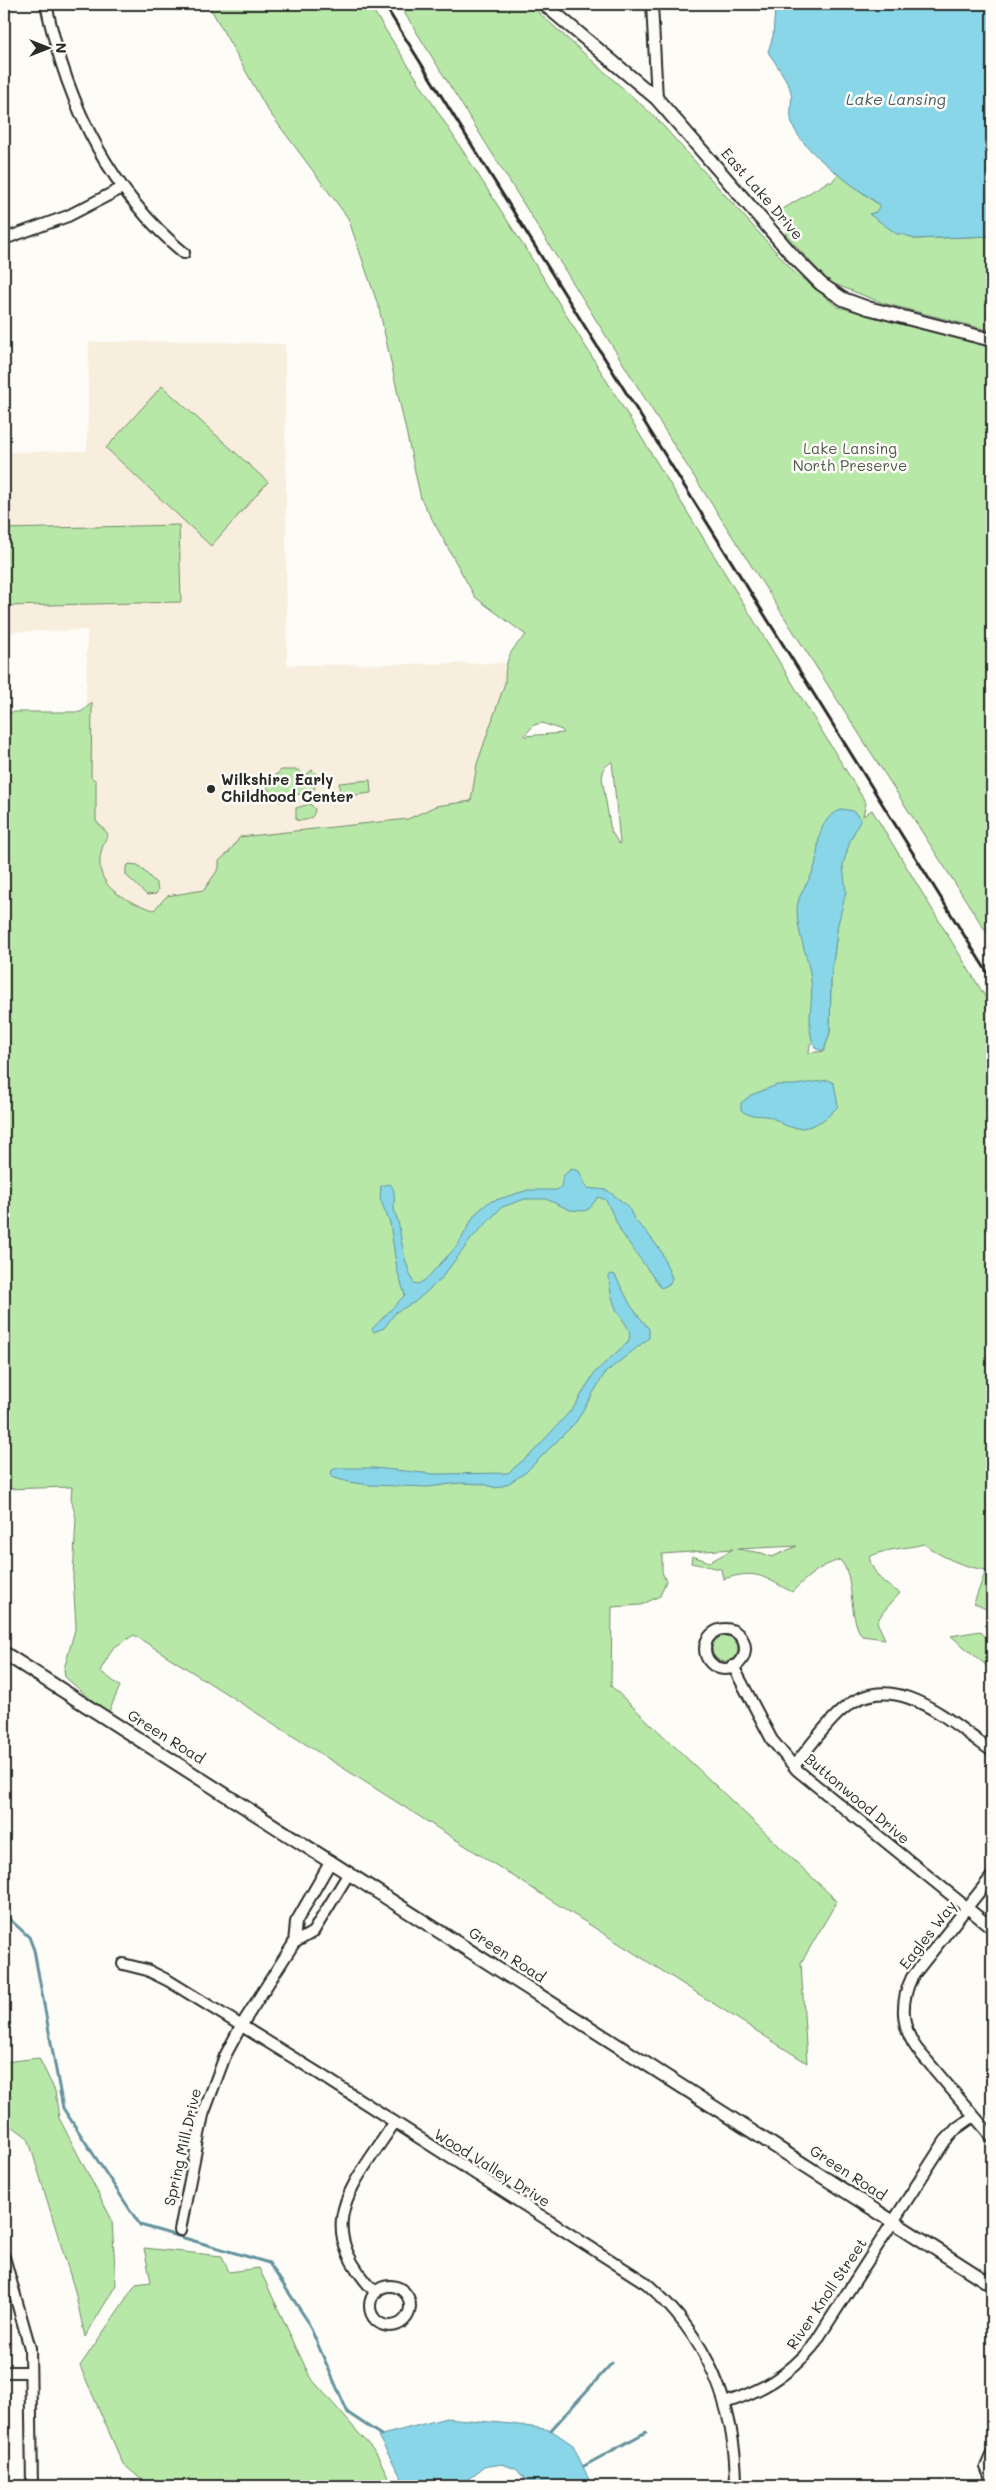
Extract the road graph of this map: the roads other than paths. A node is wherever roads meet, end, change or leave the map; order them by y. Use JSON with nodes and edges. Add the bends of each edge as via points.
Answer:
{"nodes":[{"id":1,"x":46,"y":4,"type":"edge"},
{"id":2,"x":544,"y":4,"type":"edge"},
{"id":3,"x":652,"y":4,"type":"edge"},
{"id":4,"x":657,"y":99,"type":"junction"},
{"id":5,"x":122,"y":188,"type":"junction"},
{"id":6,"x":4,"y":240,"type":"edge"},
{"id":7,"x":184,"y":252,"type":"dead end"},
{"id":8,"x":992,"y":340,"type":"edge"},
{"id":9,"x":4,"y":1653,"type":"edge"},
{"id":10,"x":734,"y":1666,"type":"dead end"},
{"id":11,"x":992,"y":1751,"type":"edge"},
{"id":12,"x":794,"y":1766,"type":"junction"},
{"id":13,"x":331,"y":1861,"type":"junction"},
{"id":14,"x":349,"y":1873,"type":"junction"},
{"id":15,"x":992,"y":1876,"type":"edge"},
{"id":16,"x":967,"y":1908,"type":"junction"},
{"id":17,"x":992,"y":1928,"type":"edge"},
{"id":18,"x":294,"y":1943,"type":"junction"},
{"id":19,"x":123,"y":1964,"type":"dead end"},
{"id":20,"x":241,"y":2026,"type":"junction"},
{"id":21,"x":974,"y":2116,"type":"junction"},
{"id":22,"x":394,"y":2123,"type":"junction"},
{"id":23,"x":992,"y":2137,"type":"edge"},
{"id":24,"x":893,"y":2221,"type":"junction"},
{"id":25,"x":180,"y":2230,"type":"dead end"},
{"id":26,"x":4,"y":2257,"type":"edge"},
{"id":27,"x":992,"y":2285,"type":"edge"},
{"id":28,"x":376,"y":2293,"type":"junction"},
{"id":29,"x":4,"y":2372,"type":"edge"},
{"id":30,"x":30,"y":2372,"type":"junction"},
{"id":31,"x":725,"y":2404,"type":"junction"},
{"id":32,"x":992,"y":2453,"type":"edge"},
{"id":33,"x":992,"y":2482,"type":"edge"},
{"id":34,"x":32,"y":2486,"type":"edge"},
{"id":35,"x":736,"y":2486,"type":"edge"}],
"edges":[{"from":1,"to":5,"type":"street","via":[[58,52],[76,102]]},
{"from":2,"to":4,"type":"street","name":"East Lake Drive"},
{"from":3,"to":4,"type":"street"},
{"from":4,"to":8,"type":"street","name":"East Lake Drive","via":[[821,284],[843,299],[868,308]]},
{"from":5,"to":6,"type":"street","via":[[68,216]]},
{"from":5,"to":7,"type":"street","via":[[157,230]]},
{"from":9,"to":13,"type":"street","name":"Green Road"},
{"from":10,"to":12,"type":"street","name":"Buttonwood Drive","via":[[772,1740]]},
{"from":11,"to":12,"type":"street","via":[[917,1700],[901,1694],[883,1693],[864,1696],[840,1711]]},
{"from":12,"to":16,"type":"street","name":"Buttonwood Drive"},
{"from":13,"to":14,"type":"street","name":"Green Road"},
{"from":13,"to":18,"type":"street","name":"Spring Mill Drive","via":[[296,1922]]},
{"from":14,"to":18,"type":"street","name":"Spring Mill Drive","via":[[313,1932]]},
{"from":14,"to":24,"type":"street","name":"Green Road"},
{"from":15,"to":16,"type":"street","name":"Eagles Way"},
{"from":16,"to":17,"type":"street","name":"Buttonwood Drive"},
{"from":16,"to":21,"type":"street","name":"Eagles Way","via":[[912,1977],[903,2012],[908,2036]]},
{"from":18,"to":20,"type":"street","name":"Spring Mill Drive"},
{"from":19,"to":20,"type":"street","name":"Wood Valley Drive","via":[[147,1970],[169,1981]]},
{"from":20,"to":22,"type":"street","name":"Wood Valley Drive"},
{"from":20,"to":25,"type":"street","name":"Spring Mill Drive","via":[[224,2056],[206,2102]]},
{"from":21,"to":23,"type":"street","name":"Eagles Way"},
{"from":21,"to":24,"type":"street","name":"River Knoll Street","via":[[945,2141]]},
{"from":22,"to":28,"type":"street","via":[[348,2195],[342,2214],[342,2235],[347,2254],[356,2272]]},
{"from":22,"to":31,"type":"street","name":"Wood Valley Drive","via":[[646,2283],[694,2335],[713,2370]]},
{"from":24,"to":27,"type":"street","name":"Green Road"},
{"from":24,"to":31,"type":"street","name":"River Knoll Street","via":[[802,2360],[765,2388]]},
{"from":26,"to":30,"type":"street","via":[[28,2340]]},
{"from":28,"to":28,"type":"street","via":[[370,2307],[377,2321],[391,2326],[405,2320],[410,2306],[404,2292],[390,2286]]},
{"from":29,"to":30,"type":"street"},
{"from":30,"to":34,"type":"street"},
{"from":31,"to":35,"type":"street","name":"Wood Valley Drive","via":[[734,2443]]},
{"from":32,"to":33,"type":"street","via":[[986,2467]]}]}
